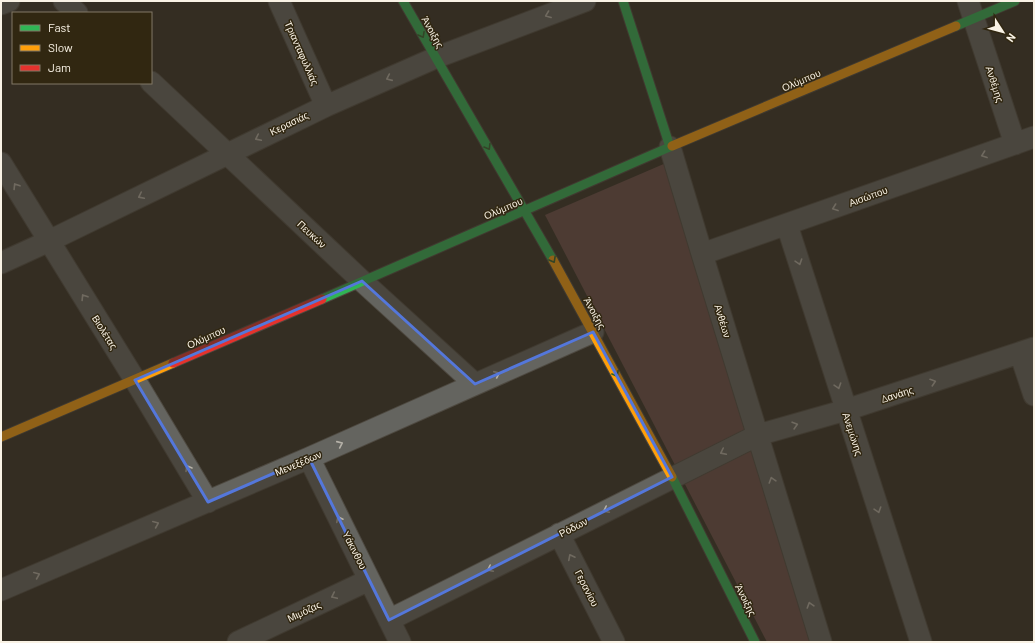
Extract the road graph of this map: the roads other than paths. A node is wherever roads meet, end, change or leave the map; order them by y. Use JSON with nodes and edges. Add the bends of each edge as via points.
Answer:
{"nodes":[{"id":1,"x":9,"y":1,"type":"edge"},
{"id":2,"x":64,"y":1,"type":"edge"},
{"id":3,"x":279,"y":1,"type":"edge"},
{"id":4,"x":403,"y":1,"type":"edge"},
{"id":5,"x":585,"y":1,"type":"edge"},
{"id":6,"x":623,"y":1,"type":"edge"},
{"id":7,"x":1015,"y":1,"type":"edge"},
{"id":8,"x":1,"y":4,"type":"edge"},
{"id":9,"x":971,"y":10,"type":"edge"},
{"id":10,"x":76,"y":12,"type":"edge"},
{"id":11,"x":435,"y":58,"type":"junction"},
{"id":12,"x":152,"y":83,"type":"edge"},
{"id":13,"x":326,"y":106,"type":"junction"},
{"id":14,"x":1024,"y":141,"type":"edge"},
{"id":15,"x":670,"y":147,"type":"junction"},
{"id":16,"x":227,"y":153,"type":"junction"},
{"id":17,"x":1,"y":163,"type":"edge"},
{"id":18,"x":525,"y":210,"type":"junction"},
{"id":19,"x":787,"y":225,"type":"junction"},
{"id":20,"x":49,"y":241,"type":"junction"},
{"id":21,"x":702,"y":254,"type":"junction"},
{"id":22,"x":1,"y":263,"type":"edge"},
{"id":23,"x":362,"y":281,"type":"junction"},
{"id":24,"x":593,"y":332,"type":"junction"},
{"id":25,"x":1027,"y":350,"type":"edge"},
{"id":26,"x":135,"y":380,"type":"junction"},
{"id":27,"x":475,"y":384,"type":"junction"},
{"id":28,"x":1034,"y":395,"type":"edge"},
{"id":29,"x":846,"y":410,"type":"junction"},
{"id":30,"x":758,"y":435,"type":"junction"},
{"id":31,"x":1,"y":437,"type":"edge"},
{"id":32,"x":309,"y":458,"type":"junction"},
{"id":33,"x":672,"y":477,"type":"junction"},
{"id":34,"x":208,"y":502,"type":"junction"},
{"id":35,"x":559,"y":534,"type":"junction"},
{"id":36,"x":369,"y":580,"type":"junction"},
{"id":37,"x":1,"y":590,"type":"edge"},
{"id":38,"x":389,"y":620,"type":"junction"},
{"id":39,"x":238,"y":642,"type":"edge"},
{"id":40,"x":400,"y":642,"type":"edge"},
{"id":41,"x":614,"y":642,"type":"edge"},
{"id":42,"x":755,"y":642,"type":"edge"},
{"id":43,"x":821,"y":642,"type":"edge"},
{"id":44,"x":921,"y":642,"type":"edge"}],
"edges":[{"from":1,"to":8,"type":"street"},
{"from":2,"to":10,"type":"street"},
{"from":3,"to":13,"type":"street","name":"Τριανταφυλλιάς"},
{"from":4,"to":11,"type":"street","name":"Άνοιξης","one_way":true},
{"from":5,"to":11,"type":"street","name":"Κερασιάς","one_way":true},
{"from":6,"to":15,"type":"street","name":"Ανθέων"},
{"from":7,"to":9,"type":"street","name":"Ολύμπου"},
{"from":9,"to":14,"type":"street","name":"Ανθέμης"},
{"from":9,"to":15,"type":"street","name":"Ολύμπου"},
{"from":11,"to":13,"type":"street","name":"Κερασιάς","one_way":true},
{"from":11,"to":18,"type":"street","name":"Άνοιξης","one_way":true},
{"from":12,"to":16,"type":"street","name":"Πευκών"},
{"from":13,"to":16,"type":"street","name":"Κερασιάς","one_way":true},
{"from":14,"to":19,"type":"street","name":"Αισώπου","one_way":true},
{"from":15,"to":18,"type":"street","name":"Ολύμπου"},
{"from":15,"to":21,"type":"street","name":"Ανθέων"},
{"from":16,"to":20,"type":"street","name":"Κερασιάς","one_way":true},
{"from":16,"to":23,"type":"street","name":"Πευκών"},
{"from":20,"to":17,"type":"street","name":"Βιολέτας","one_way":true},
{"from":18,"to":23,"type":"street","name":"Ολύμπου"},
{"from":18,"to":24,"type":"street","name":"Άνοιξης","one_way":true},
{"from":19,"to":21,"type":"street","name":"Αισώπου"},
{"from":19,"to":29,"type":"street","name":"Ανεμώνης","one_way":true},
{"from":20,"to":22,"type":"street","name":"Κερασιάς"},
{"from":26,"to":20,"type":"street","name":"Βιολέτας","one_way":true},
{"from":21,"to":30,"type":"street","name":"Ανθέων"},
{"from":23,"to":26,"type":"street","name":"Ολύμπου"},
{"from":23,"to":27,"type":"street","name":"Πευκών"},
{"from":27,"to":24,"type":"street","name":"Μενεξέδων","one_way":true},
{"from":24,"to":33,"type":"street","name":"Άνοιξης","one_way":true},
{"from":25,"to":28,"type":"street"},
{"from":29,"to":25,"type":"street","name":"Δανάης","one_way":true},
{"from":26,"to":31,"type":"street","name":"Ολύμπου"},
{"from":34,"to":26,"type":"street","name":"Βιολέτας","one_way":true},
{"from":32,"to":27,"type":"street","name":"Μενεξέδων","one_way":true},
{"from":30,"to":29,"type":"street","name":"Δανάης","one_way":true},
{"from":29,"to":44,"type":"street","name":"Ανεμώνης","one_way":true},
{"from":30,"to":33,"type":"street","name":"Ρόδων","one_way":true},
{"from":43,"to":30,"type":"street","name":"Ανθέων","one_way":true},
{"from":32,"to":34,"type":"street","name":"Μενεξέδων"},
{"from":36,"to":32,"type":"street","name":"Υάκινθου","one_way":true},
{"from":33,"to":35,"type":"street","name":"Ρόδων","one_way":true},
{"from":33,"to":42,"type":"street","name":"Άνοιξης"},
{"from":37,"to":34,"type":"street","name":"Μενεξέδων","one_way":true},
{"from":35,"to":38,"type":"street","name":"Ρόδων","one_way":true},
{"from":41,"to":35,"type":"street","name":"Γερανίου","one_way":true},
{"from":36,"to":38,"type":"street","name":"Υάκινθου"},
{"from":36,"to":39,"type":"street","name":"Μιμόζας","one_way":true},
{"from":38,"to":40,"type":"street","name":"Υάκινθου"}]}
